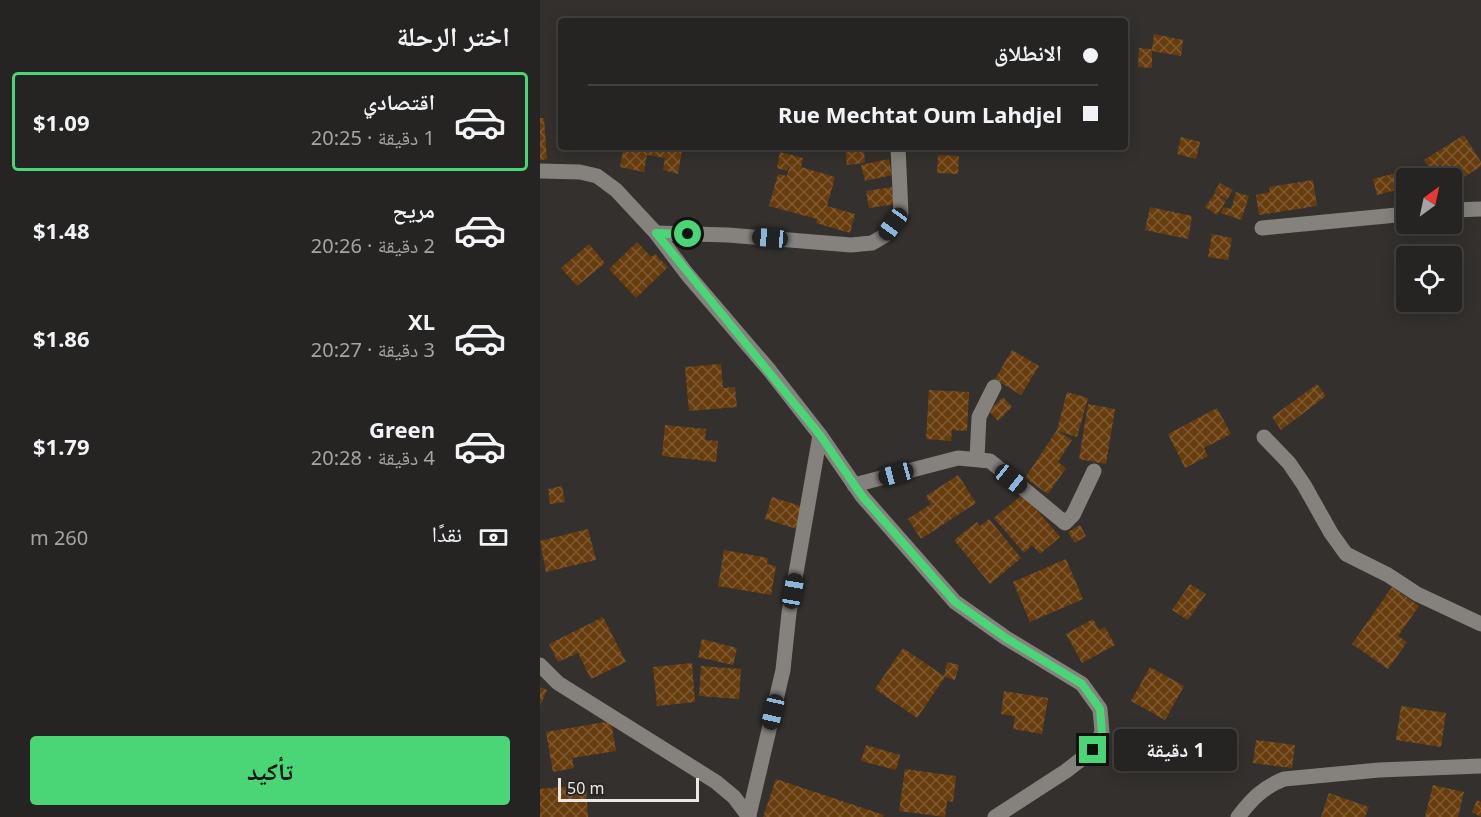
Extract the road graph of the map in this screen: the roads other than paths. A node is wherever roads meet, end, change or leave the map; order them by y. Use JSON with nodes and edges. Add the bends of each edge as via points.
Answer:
{"nodes":[{"id":1,"x":898,"y":150,"type":"edge"},
{"id":2,"x":540,"y":171,"type":"edge"},
{"id":3,"x":1481,"y":209,"type":"edge"},
{"id":4,"x":1462,"y":210,"type":"edge"},
{"id":5,"x":1396,"y":215,"type":"edge"},
{"id":6,"x":1262,"y":228,"type":"dead end"},
{"id":7,"x":656,"y":233,"type":"junction"},
{"id":8,"x":994,"y":387,"type":"dead end"},
{"id":9,"x":820,"y":435,"type":"junction"},
{"id":10,"x":1264,"y":437,"type":"dead end"},
{"id":11,"x":977,"y":458,"type":"junction"},
{"id":12,"x":1094,"y":471,"type":"dead end"},
{"id":13,"x":854,"y":484,"type":"junction"},
{"id":14,"x":1481,"y":624,"type":"edge"},
{"id":15,"x":540,"y":665,"type":"edge"},
{"id":16,"x":1481,"y":765,"type":"edge"},
{"id":17,"x":749,"y":816,"type":"edge"},
{"id":18,"x":995,"y":817,"type":"edge"},
{"id":19,"x":1238,"y":817,"type":"edge"}],
"edges":[{"from":1,"to":7,"type":"street","via":[[901,213],[884,236],[872,243]]},
{"from":2,"to":7,"type":"street","via":[[597,176],[616,190]]},
{"from":3,"to":4,"type":"street"},
{"from":5,"to":6,"type":"street"},
{"from":7,"to":9,"type":"street"},
{"from":8,"to":11,"type":"street","via":[[979,417]]},
{"from":9,"to":13,"type":"street"},
{"from":9,"to":17,"type":"street","via":[[783,670]]},
{"from":10,"to":14,"type":"street","via":[[1289,463],[1346,554]]},
{"from":11,"to":12,"type":"street","via":[[990,461],[1065,523],[1073,515]]},
{"from":11,"to":13,"type":"street","via":[[958,458]]},
{"from":13,"to":18,"type":"street","via":[[955,602],[1082,684],[1100,709],[1102,732],[1093,750]]},
{"from":15,"to":17,"type":"street","via":[[558,683],[716,782]]},
{"from":16,"to":19,"type":"street","via":[[1284,779],[1255,796]]}]}
